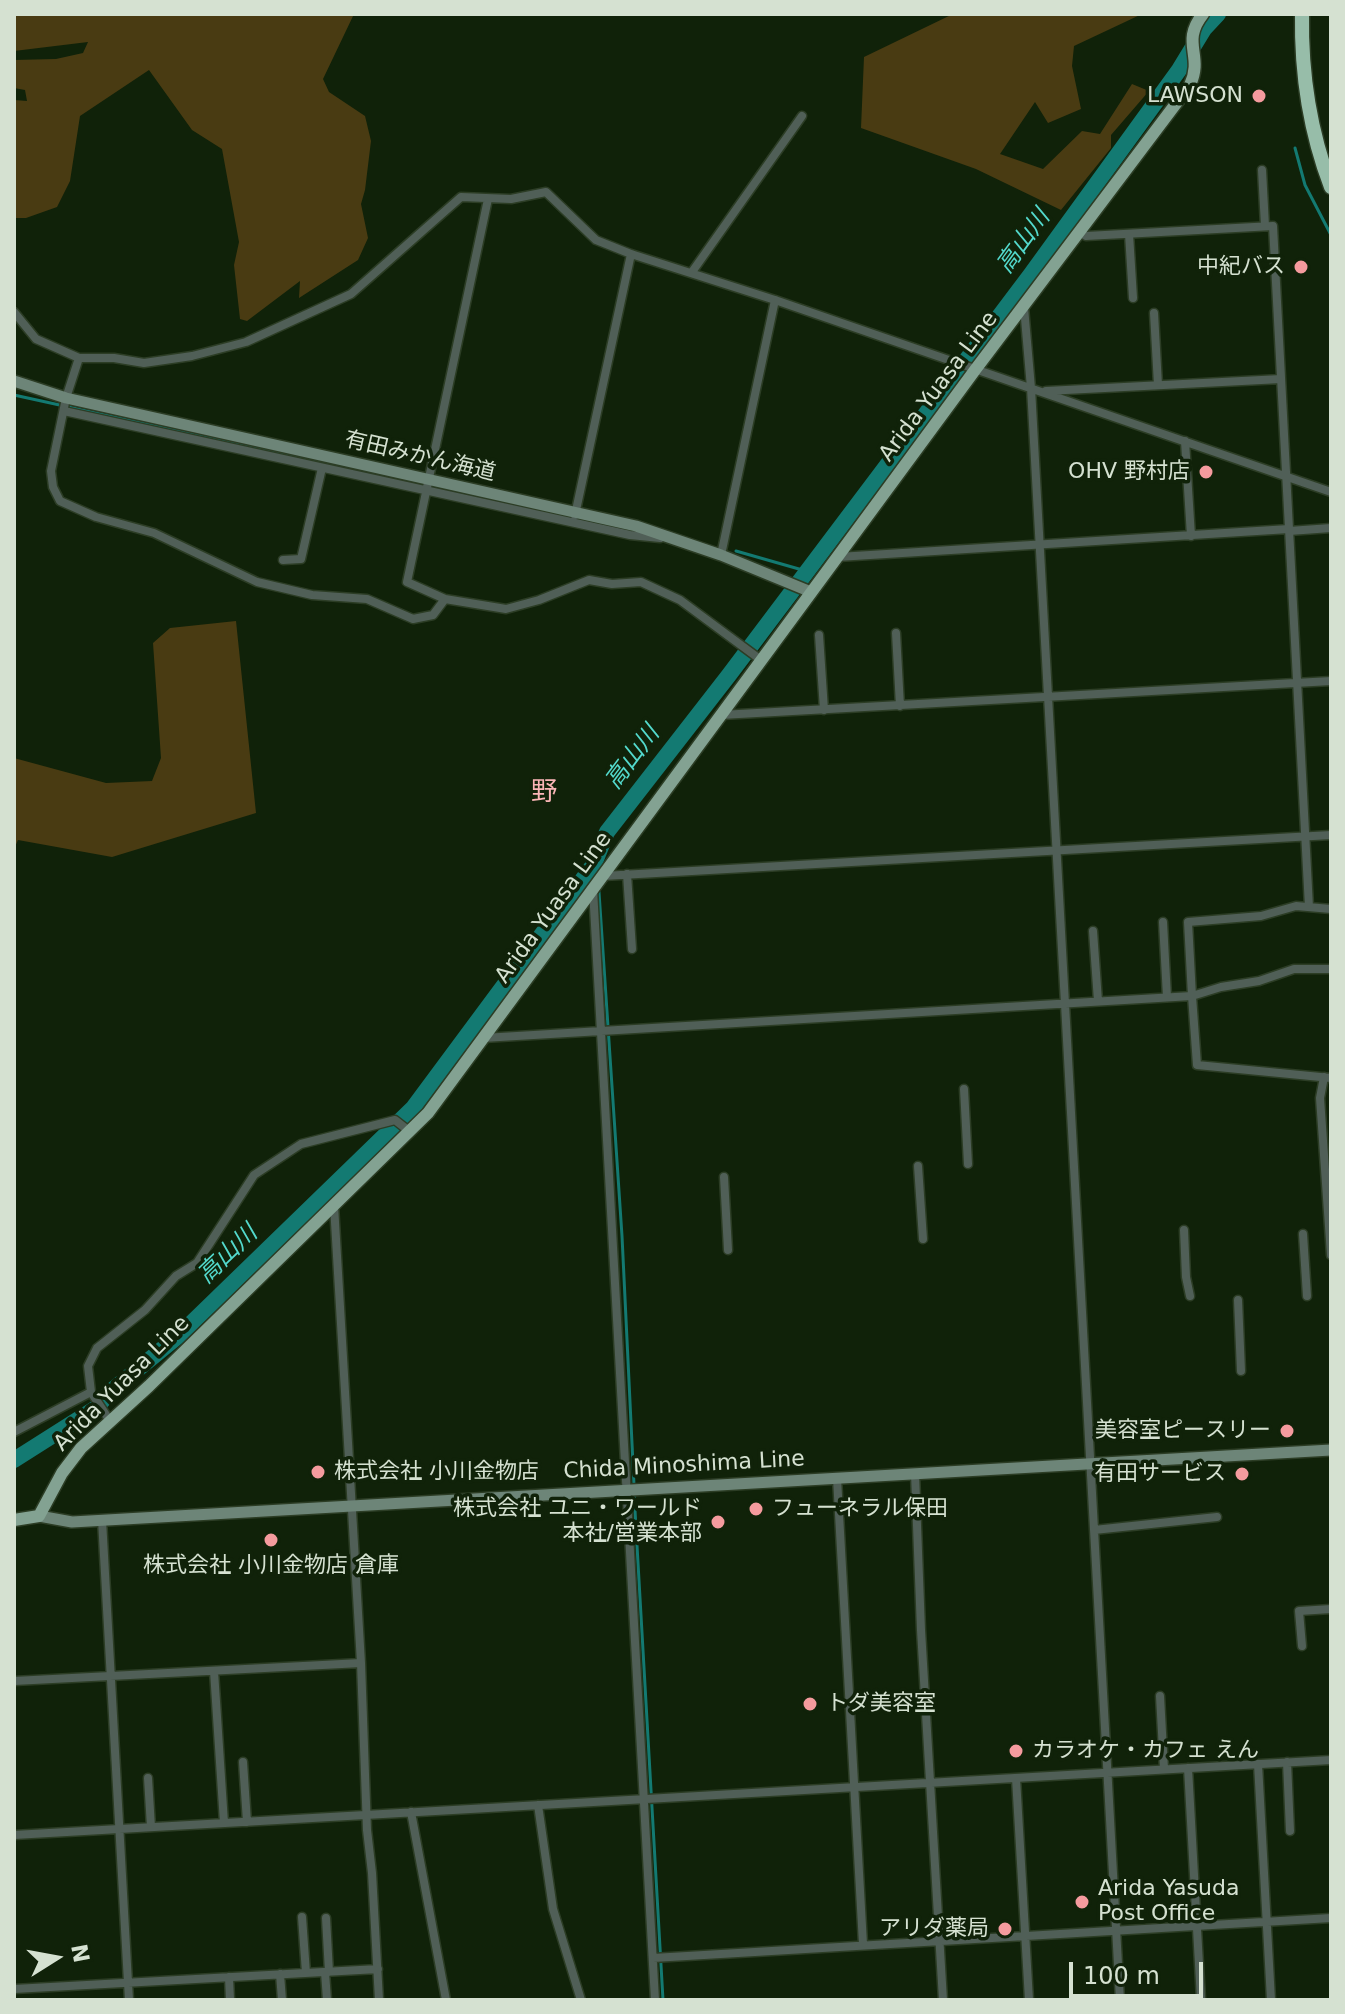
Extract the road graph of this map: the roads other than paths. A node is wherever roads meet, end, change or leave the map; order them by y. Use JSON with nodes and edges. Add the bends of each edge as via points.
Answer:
{"nodes":[{"id":1,"x":1203,"y":14,"type":"edge"},
{"id":2,"x":1302,"y":14,"type":"edge"},
{"id":3,"x":802,"y":116,"type":"dead end"},
{"id":4,"x":1262,"y":170,"type":"dead end"},
{"id":5,"x":1331,"y":187,"type":"edge"},
{"id":6,"x":488,"y":199,"type":"junction"},
{"id":7,"x":1265,"y":226,"type":"junction"},
{"id":8,"x":1079,"y":232,"type":"junction"},
{"id":9,"x":1129,"y":234,"type":"junction"},
{"id":10,"x":631,"y":254,"type":"junction"},
{"id":11,"x":692,"y":272,"type":"junction"},
{"id":12,"x":1133,"y":298,"type":"dead end"},
{"id":13,"x":775,"y":300,"type":"junction"},
{"id":14,"x":1024,"y":307,"type":"junction"},
{"id":15,"x":14,"y":312,"type":"edge"},
{"id":16,"x":1154,"y":313,"type":"dead end"},
{"id":17,"x":79,"y":358,"type":"junction"},
{"id":18,"x":972,"y":369,"type":"junction"},
{"id":19,"x":1281,"y":379,"type":"junction"},
{"id":20,"x":14,"y":381,"type":"edge"},
{"id":21,"x":1158,"y":385,"type":"junction"},
{"id":22,"x":1035,"y":390,"type":"junction"},
{"id":23,"x":66,"y":398,"type":"junction"},
{"id":24,"x":64,"y":411,"type":"junction"},
{"id":25,"x":1185,"y":441,"type":"junction"},
{"id":26,"x":322,"y":468,"type":"junction"},
{"id":27,"x":1286,"y":476,"type":"junction"},
{"id":28,"x":426,"y":485,"type":"junction"},
{"id":29,"x":1331,"y":492,"type":"edge"},
{"id":30,"x":575,"y":517,"type":"junction"},
{"id":31,"x":1331,"y":528,"type":"edge"},
{"id":32,"x":1289,"y":530,"type":"junction"},
{"id":33,"x":1191,"y":536,"type":"junction"},
{"id":34,"x":1039,"y":546,"type":"junction"},
{"id":35,"x":721,"y":555,"type":"junction"},
{"id":36,"x":838,"y":557,"type":"junction"},
{"id":37,"x":283,"y":560,"type":"dead end"},
{"id":38,"x":808,"y":591,"type":"junction"},
{"id":39,"x":445,"y":599,"type":"junction"},
{"id":40,"x":896,"y":633,"type":"dead end"},
{"id":41,"x":819,"y":635,"type":"dead end"},
{"id":42,"x":761,"y":660,"type":"junction"},
{"id":43,"x":1331,"y":681,"type":"edge"},
{"id":44,"x":1297,"y":683,"type":"junction"},
{"id":45,"x":1047,"y":697,"type":"junction"},
{"id":46,"x":900,"y":706,"type":"junction"},
{"id":47,"x":824,"y":710,"type":"junction"},
{"id":48,"x":721,"y":715,"type":"junction"},
{"id":49,"x":1331,"y":835,"type":"edge"},
{"id":50,"x":1306,"y":836,"type":"junction"},
{"id":51,"x":1055,"y":850,"type":"junction"},
{"id":52,"x":627,"y":874,"type":"junction"},
{"id":53,"x":602,"y":876,"type":"junction"},
{"id":54,"x":593,"y":889,"type":"junction"},
{"id":55,"x":1309,"y":907,"type":"junction"},
{"id":56,"x":1331,"y":909,"type":"edge"},
{"id":57,"x":1163,"y":922,"type":"dead end"},
{"id":58,"x":1093,"y":931,"type":"dead end"},
{"id":59,"x":632,"y":949,"type":"dead end"},
{"id":60,"x":1331,"y":969,"type":"edge"},
{"id":61,"x":1192,"y":996,"type":"junction"},
{"id":62,"x":1167,"y":997,"type":"junction"},
{"id":63,"x":1098,"y":1001,"type":"junction"},
{"id":64,"x":1064,"y":1003,"type":"junction"},
{"id":65,"x":601,"y":1030,"type":"junction"},
{"id":66,"x":483,"y":1038,"type":"junction"},
{"id":67,"x":1327,"y":1077,"type":"edge"},
{"id":68,"x":964,"y":1089,"type":"dead end"},
{"id":69,"x":409,"y":1131,"type":"junction"},
{"id":70,"x":968,"y":1164,"type":"dead end"},
{"id":71,"x":918,"y":1166,"type":"dead end"},
{"id":72,"x":724,"y":1177,"type":"dead end"},
{"id":73,"x":334,"y":1204,"type":"junction"},
{"id":74,"x":1184,"y":1230,"type":"dead end"},
{"id":75,"x":1303,"y":1234,"type":"dead end"},
{"id":76,"x":923,"y":1239,"type":"dead end"},
{"id":77,"x":728,"y":1250,"type":"dead end"},
{"id":78,"x":1331,"y":1255,"type":"edge"},
{"id":79,"x":1190,"y":1296,"type":"dead end"},
{"id":80,"x":1307,"y":1296,"type":"dead end"},
{"id":81,"x":1238,"y":1300,"type":"dead end"},
{"id":82,"x":1241,"y":1371,"type":"dead end"},
{"id":83,"x":93,"y":1395,"type":"junction"},
{"id":84,"x":110,"y":1421,"type":"junction"},
{"id":85,"x":14,"y":1432,"type":"edge"},
{"id":86,"x":1331,"y":1450,"type":"edge"},
{"id":87,"x":1092,"y":1464,"type":"junction"},
{"id":88,"x":915,"y":1473,"type":"junction"},
{"id":89,"x":837,"y":1478,"type":"junction"},
{"id":90,"x":633,"y":1489,"type":"junction"},
{"id":91,"x":352,"y":1504,"type":"junction"},
{"id":92,"x":39,"y":1516,"type":"junction"},
{"id":93,"x":1217,"y":1517,"type":"dead end"},
{"id":94,"x":14,"y":1520,"type":"edge"},
{"id":95,"x":102,"y":1520,"type":"junction"},
{"id":96,"x":1094,"y":1530,"type":"junction"},
{"id":97,"x":1331,"y":1609,"type":"edge"},
{"id":98,"x":1302,"y":1646,"type":"dead end"},
{"id":99,"x":361,"y":1663,"type":"junction"},
{"id":100,"x":214,"y":1671,"type":"junction"},
{"id":101,"x":110,"y":1676,"type":"junction"},
{"id":102,"x":14,"y":1681,"type":"edge"},
{"id":103,"x":1160,"y":1696,"type":"dead end"},
{"id":104,"x":1331,"y":1760,"type":"edge"},
{"id":105,"x":243,"y":1762,"type":"dead end"},
{"id":106,"x":1287,"y":1762,"type":"junction"},
{"id":107,"x":1258,"y":1764,"type":"junction"},
{"id":108,"x":1188,"y":1768,"type":"junction"},
{"id":109,"x":1164,"y":1769,"type":"junction"},
{"id":110,"x":1107,"y":1773,"type":"junction"},
{"id":111,"x":148,"y":1778,"type":"dead end"},
{"id":112,"x":1016,"y":1778,"type":"junction"},
{"id":113,"x":930,"y":1783,"type":"junction"},
{"id":114,"x":854,"y":1787,"type":"junction"},
{"id":115,"x":645,"y":1800,"type":"junction"},
{"id":116,"x":538,"y":1805,"type":"junction"},
{"id":117,"x":411,"y":1812,"type":"junction"},
{"id":118,"x":368,"y":1815,"type":"junction"},
{"id":119,"x":247,"y":1822,"type":"junction"},
{"id":120,"x":224,"y":1823,"type":"junction"},
{"id":121,"x":151,"y":1827,"type":"junction"},
{"id":122,"x":118,"y":1829,"type":"junction"},
{"id":123,"x":1290,"y":1831,"type":"dead end"},
{"id":124,"x":14,"y":1835,"type":"edge"},
{"id":125,"x":302,"y":1917,"type":"dead end"},
{"id":126,"x":326,"y":1918,"type":"dead end"},
{"id":127,"x":1331,"y":1918,"type":"edge"},
{"id":128,"x":1267,"y":1922,"type":"junction"},
{"id":129,"x":1197,"y":1925,"type":"junction"},
{"id":130,"x":1117,"y":1931,"type":"junction"},
{"id":131,"x":1026,"y":1936,"type":"junction"},
{"id":132,"x":940,"y":1940,"type":"junction"},
{"id":133,"x":863,"y":1944,"type":"junction"},
{"id":134,"x":653,"y":1958,"type":"junction"},
{"id":135,"x":378,"y":1969,"type":"junction"},
{"id":136,"x":327,"y":1972,"type":"junction"},
{"id":137,"x":306,"y":1973,"type":"junction"},
{"id":138,"x":280,"y":1974,"type":"junction"},
{"id":139,"x":229,"y":1977,"type":"junction"},
{"id":140,"x":128,"y":1982,"type":"junction"},
{"id":141,"x":14,"y":1989,"type":"edge"},
{"id":142,"x":129,"y":2000,"type":"edge"},
{"id":143,"x":230,"y":2000,"type":"edge"},
{"id":144,"x":282,"y":2000,"type":"edge"},
{"id":145,"x":327,"y":2000,"type":"edge"},
{"id":146,"x":379,"y":2000,"type":"edge"},
{"id":147,"x":446,"y":2000,"type":"edge"},
{"id":148,"x":581,"y":2000,"type":"edge"},
{"id":149,"x":655,"y":2000,"type":"edge"},
{"id":150,"x":943,"y":2000,"type":"edge"},
{"id":151,"x":1029,"y":2000,"type":"edge"},
{"id":152,"x":1120,"y":2000,"type":"edge"},
{"id":153,"x":1201,"y":2000,"type":"edge"},
{"id":154,"x":1271,"y":2000,"type":"edge"}],
"edges":[{"from":1,"to":8,"type":"main road","name":"Arida Yuasa Line","via":[[1193,27],[1195,72],[1190,85]]},
{"from":2,"to":5,"type":"highway","via":[[1306,90]]},
{"from":3,"to":11,"type":"street"},
{"from":4,"to":7,"type":"street"},
{"from":6,"to":10,"type":"street","via":[[546,192],[596,240]]},
{"from":6,"to":17,"type":"street","via":[[461,197],[351,294],[246,342],[169,361]]},
{"from":6,"to":28,"type":"street"},
{"from":7,"to":9,"type":"street"},
{"from":7,"to":19,"type":"street","via":[[1273,226]]},
{"from":8,"to":9,"type":"street"},
{"from":8,"to":14,"type":"main road","name":"Arida Yuasa Line"},
{"from":9,"to":12,"type":"street"},
{"from":10,"to":11,"type":"street"},
{"from":10,"to":30,"type":"street"},
{"from":11,"to":13,"type":"street"},
{"from":13,"to":18,"type":"street"},
{"from":13,"to":35,"type":"street"},
{"from":14,"to":18,"type":"main road","name":"Arida Yuasa Line"},
{"from":14,"to":22,"type":"street"},
{"from":15,"to":17,"type":"street","via":[[36,339]]},
{"from":16,"to":21,"type":"street"},
{"from":17,"to":23,"type":"street"},
{"from":18,"to":22,"type":"street"},
{"from":18,"to":36,"type":"main road","name":"Arida Yuasa Line"},
{"from":19,"to":21,"type":"street"},
{"from":19,"to":27,"type":"street"},
{"from":20,"to":23,"type":"main road","name":"有田みかん海道"},
{"from":21,"to":22,"type":"street"},
{"from":22,"to":25,"type":"street"},
{"from":22,"to":34,"type":"street"},
{"from":23,"to":24,"type":"street"},
{"from":23,"to":28,"type":"main road","name":"有田みかん海道"},
{"from":24,"to":26,"type":"street"},
{"from":24,"to":39,"type":"street","via":[[51,471],[60,501],[154,533],[257,582],[284,589],[367,599],[413,619],[433,615]]},
{"from":25,"to":27,"type":"street"},
{"from":25,"to":33,"type":"street"},
{"from":26,"to":28,"type":"street"},
{"from":26,"to":37,"type":"street","via":[[301,559]]},
{"from":27,"to":29,"type":"street"},
{"from":27,"to":32,"type":"street"},
{"from":28,"to":30,"type":"main road","name":"有田みかん海道"},
{"from":28,"to":39,"type":"street","via":[[407,582]]},
{"from":30,"to":35,"type":"main road","name":"有田みかん海道","via":[[636,526]]},
{"from":31,"to":32,"type":"street"},
{"from":32,"to":33,"type":"street"},
{"from":32,"to":44,"type":"street"},
{"from":33,"to":34,"type":"street"},
{"from":34,"to":36,"type":"street"},
{"from":34,"to":45,"type":"street"},
{"from":35,"to":38,"type":"main road","name":"有田みかん海道"},
{"from":36,"to":38,"type":"main road","name":"Arida Yuasa Line"},
{"from":38,"to":42,"type":"main road","name":"Arida Yuasa Line"},
{"from":39,"to":42,"type":"street","via":[[506,609],[589,580],[641,582],[680,600]]},
{"from":40,"to":46,"type":"street"},
{"from":41,"to":47,"type":"street"},
{"from":42,"to":48,"type":"main road","name":"Arida Yuasa Line"},
{"from":43,"to":44,"type":"street"},
{"from":44,"to":45,"type":"street"},
{"from":44,"to":50,"type":"street"},
{"from":45,"to":46,"type":"street"},
{"from":45,"to":51,"type":"street"},
{"from":46,"to":47,"type":"street"},
{"from":47,"to":48,"type":"street"},
{"from":48,"to":53,"type":"main road","name":"Arida Yuasa Line"},
{"from":49,"to":50,"type":"street"},
{"from":50,"to":51,"type":"street"},
{"from":50,"to":55,"type":"street"},
{"from":51,"to":52,"type":"street"},
{"from":51,"to":64,"type":"street"},
{"from":52,"to":53,"type":"street"},
{"from":52,"to":59,"type":"street"},
{"from":53,"to":54,"type":"main road","name":"Arida Yuasa Line"},
{"from":54,"to":65,"type":"street"},
{"from":54,"to":66,"type":"main road","name":"Arida Yuasa Line"},
{"from":55,"to":56,"type":"street"},
{"from":55,"to":61,"type":"street","via":[[1188,922]]},
{"from":57,"to":62,"type":"street"},
{"from":58,"to":63,"type":"street"},
{"from":60,"to":61,"type":"street","via":[[1294,969]]},
{"from":61,"to":62,"type":"street"},
{"from":61,"to":67,"type":"street","via":[[1197,1065]]},
{"from":62,"to":63,"type":"street"},
{"from":63,"to":64,"type":"street"},
{"from":64,"to":65,"type":"street"},
{"from":64,"to":87,"type":"street"},
{"from":65,"to":66,"type":"street"},
{"from":65,"to":90,"type":"street"},
{"from":66,"to":69,"type":"main road","name":"Arida Yuasa Line"},
{"from":67,"to":78,"type":"street","via":[[1320,1098]]},
{"from":68,"to":70,"type":"street"},
{"from":69,"to":73,"type":"main road","name":"Arida Yuasa Line"},
{"from":69,"to":83,"type":"street","via":[[395,1120],[311,1140],[254,1175],[197,1263],[97,1348],[88,1366]]},
{"from":71,"to":76,"type":"street"},
{"from":72,"to":77,"type":"street"},
{"from":73,"to":84,"type":"main road","name":"Arida Yuasa Line"},
{"from":73,"to":91,"type":"street"},
{"from":74,"to":79,"type":"street"},
{"from":75,"to":80,"type":"street"},
{"from":81,"to":82,"type":"street"},
{"from":83,"to":84,"type":"street"},
{"from":83,"to":85,"type":"street"},
{"from":84,"to":92,"type":"main road","name":"Arida Yuasa Line","via":[[74,1455]]},
{"from":86,"to":87,"type":"main road","name":"Chida Minoshima Line"},
{"from":87,"to":88,"type":"main road","name":"Chida Minoshima Line"},
{"from":87,"to":96,"type":"street"},
{"from":88,"to":89,"type":"main road","name":"Chida Minoshima Line"},
{"from":88,"to":113,"type":"street"},
{"from":89,"to":90,"type":"main road","name":"Chida Minoshima Line"},
{"from":89,"to":114,"type":"street"},
{"from":90,"to":91,"type":"main road","name":"Chida Minoshima Line"},
{"from":90,"to":115,"type":"street"},
{"from":91,"to":95,"type":"main road","name":"Chida Minoshima Line"},
{"from":91,"to":99,"type":"street"},
{"from":92,"to":94,"type":"main road"},
{"from":92,"to":95,"type":"main road","name":"Chida Minoshima Line"},
{"from":93,"to":96,"type":"street"},
{"from":95,"to":101,"type":"street"},
{"from":96,"to":110,"type":"street"},
{"from":97,"to":98,"type":"street","via":[[1299,1611]]},
{"from":99,"to":100,"type":"street"},
{"from":99,"to":118,"type":"street"},
{"from":100,"to":101,"type":"street"},
{"from":100,"to":120,"type":"street"},
{"from":101,"to":102,"type":"street"},
{"from":101,"to":122,"type":"street"},
{"from":103,"to":109,"type":"street"},
{"from":104,"to":106,"type":"street"},
{"from":105,"to":119,"type":"street"},
{"from":106,"to":107,"type":"street"},
{"from":106,"to":123,"type":"street"},
{"from":107,"to":108,"type":"street"},
{"from":107,"to":128,"type":"street"},
{"from":108,"to":109,"type":"street"},
{"from":108,"to":129,"type":"street"},
{"from":109,"to":110,"type":"street"},
{"from":110,"to":112,"type":"street"},
{"from":110,"to":130,"type":"street"},
{"from":111,"to":121,"type":"street"},
{"from":112,"to":113,"type":"street"},
{"from":112,"to":131,"type":"street"},
{"from":113,"to":114,"type":"street"},
{"from":113,"to":132,"type":"street"},
{"from":114,"to":115,"type":"street"},
{"from":114,"to":133,"type":"street"},
{"from":115,"to":116,"type":"street"},
{"from":115,"to":134,"type":"street"},
{"from":116,"to":117,"type":"street"},
{"from":116,"to":148,"type":"street","via":[[553,1909]]},
{"from":117,"to":118,"type":"street"},
{"from":117,"to":147,"type":"street"},
{"from":118,"to":119,"type":"street"},
{"from":118,"to":135,"type":"street"},
{"from":119,"to":120,"type":"street"},
{"from":120,"to":121,"type":"street"},
{"from":121,"to":122,"type":"street"},
{"from":122,"to":124,"type":"street"},
{"from":122,"to":140,"type":"street"},
{"from":125,"to":137,"type":"street"},
{"from":126,"to":136,"type":"street"},
{"from":127,"to":128,"type":"street"},
{"from":128,"to":129,"type":"street"},
{"from":128,"to":154,"type":"street"},
{"from":129,"to":130,"type":"street"},
{"from":129,"to":153,"type":"street"},
{"from":130,"to":131,"type":"street"},
{"from":130,"to":152,"type":"street"},
{"from":131,"to":132,"type":"street"},
{"from":131,"to":151,"type":"street"},
{"from":132,"to":133,"type":"street"},
{"from":132,"to":150,"type":"street"},
{"from":133,"to":134,"type":"street"},
{"from":134,"to":149,"type":"street"},
{"from":135,"to":136,"type":"street"},
{"from":135,"to":146,"type":"street"},
{"from":136,"to":137,"type":"street"},
{"from":136,"to":145,"type":"street"},
{"from":137,"to":138,"type":"street"},
{"from":138,"to":139,"type":"street"},
{"from":138,"to":144,"type":"street"},
{"from":139,"to":140,"type":"street"},
{"from":139,"to":143,"type":"street"},
{"from":140,"to":141,"type":"street"},
{"from":140,"to":142,"type":"street"}]}
